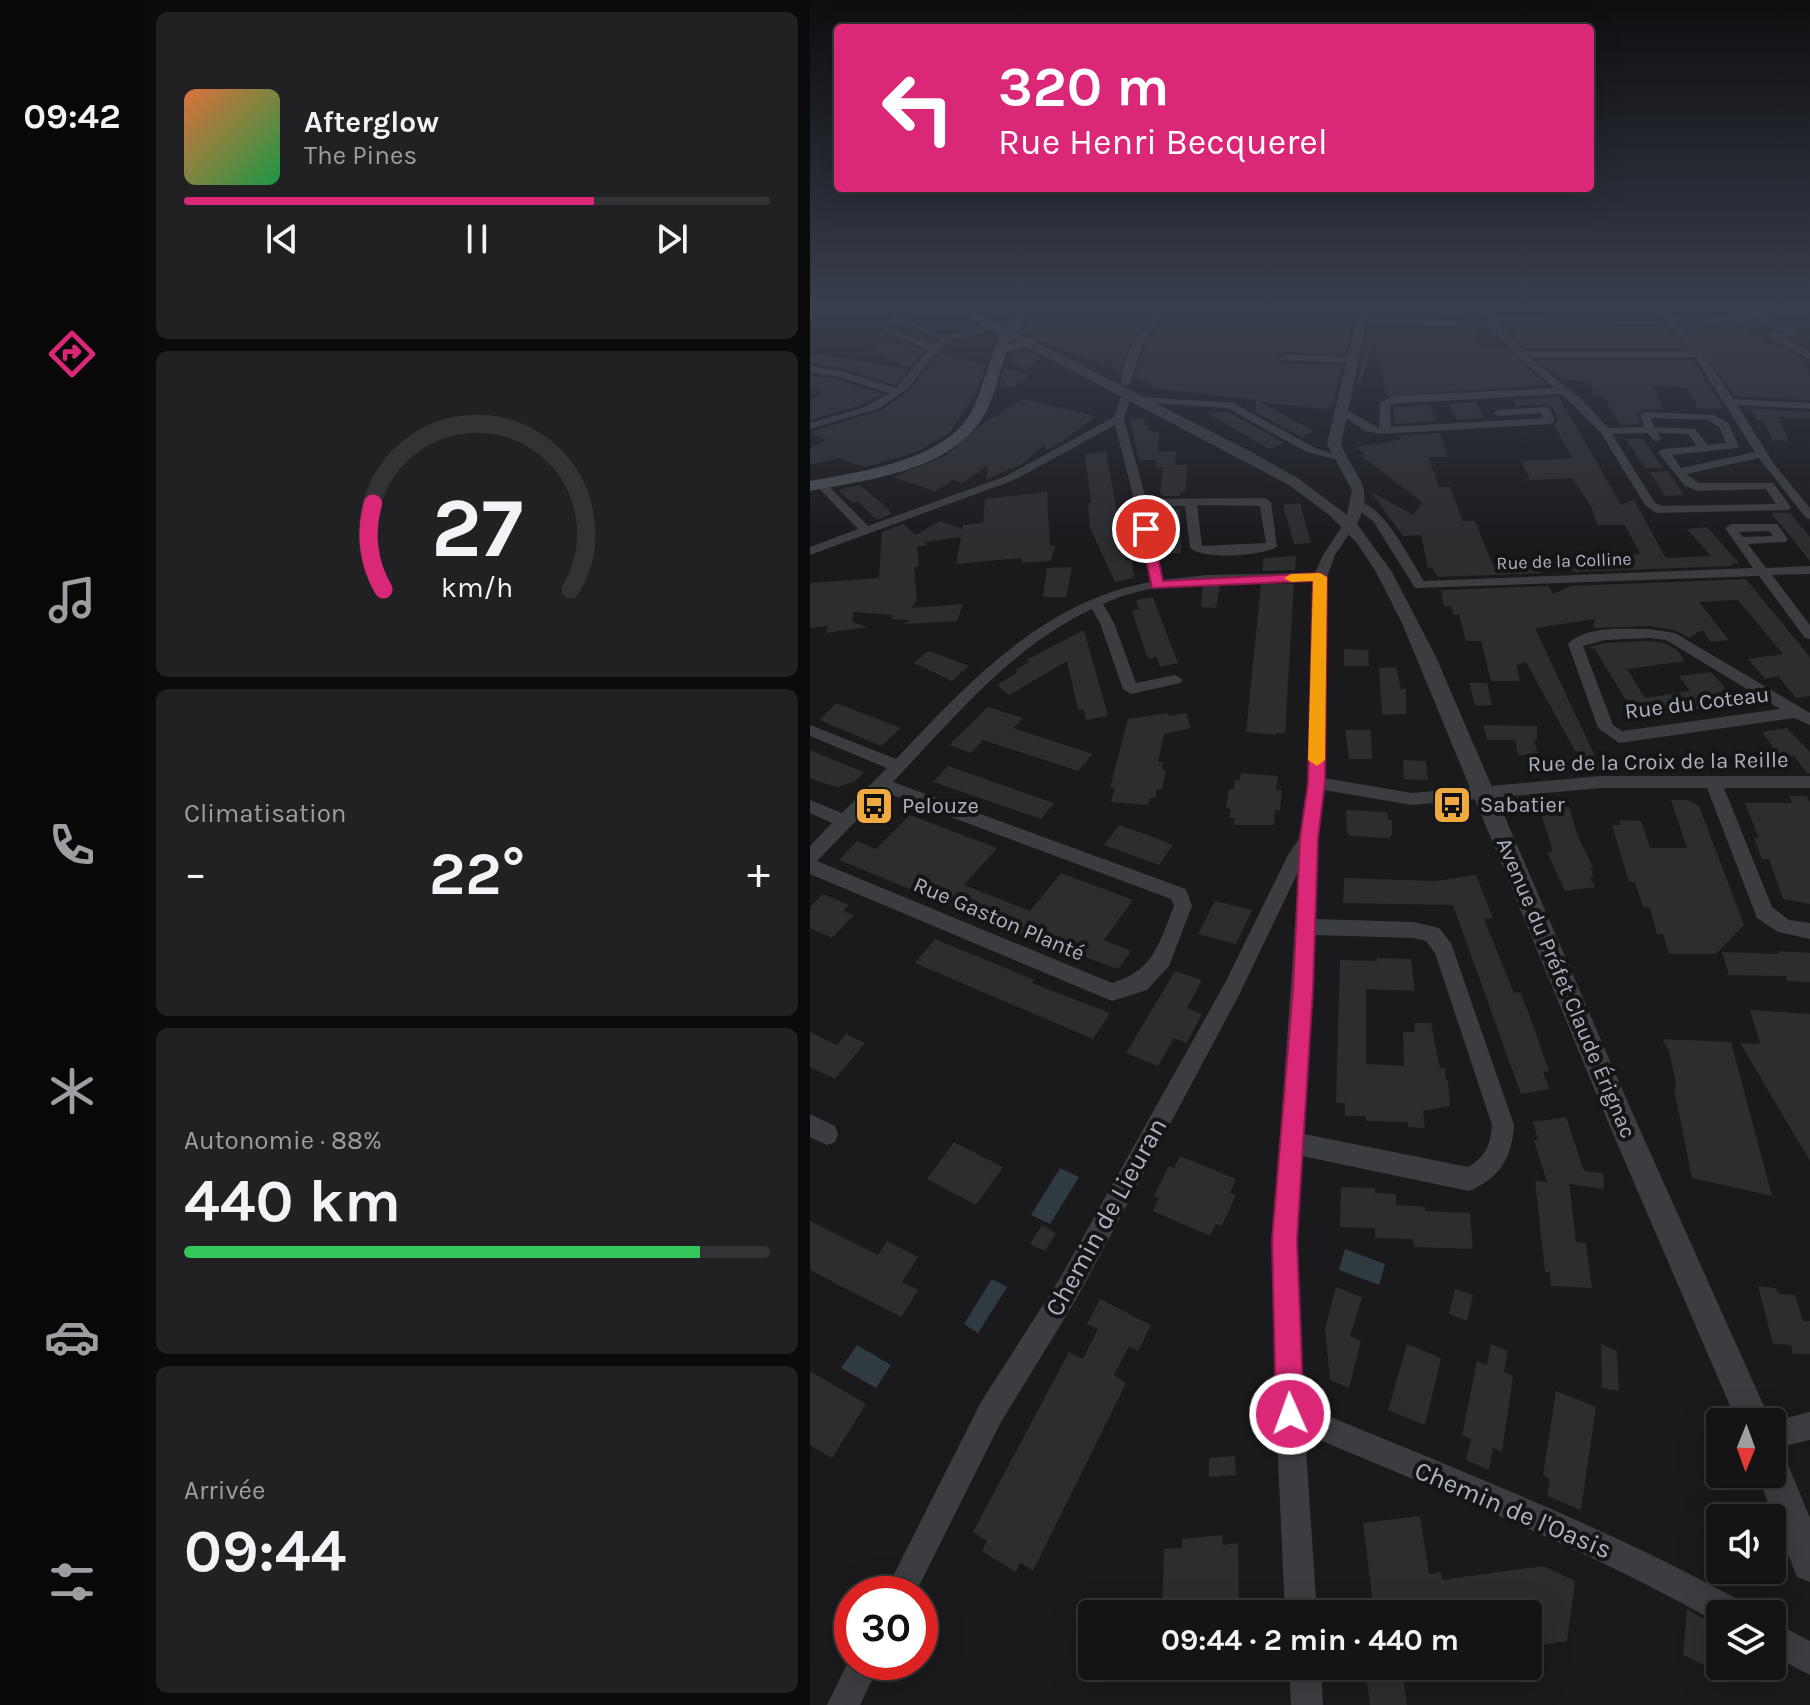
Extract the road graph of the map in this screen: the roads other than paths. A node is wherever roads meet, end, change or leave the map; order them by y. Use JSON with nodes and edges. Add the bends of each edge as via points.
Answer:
{"nodes":[{"id":1,"x":887,"y":389,"type":"edge"},
{"id":2,"x":901,"y":389,"type":"edge"},
{"id":3,"x":988,"y":389,"type":"edge"},
{"id":4,"x":1121,"y":389,"type":"edge"},
{"id":5,"x":1345,"y":389,"type":"edge"},
{"id":6,"x":1507,"y":389,"type":"edge"},
{"id":7,"x":1562,"y":389,"type":"edge"},
{"id":8,"x":1720,"y":389,"type":"edge"},
{"id":9,"x":1565,"y":391,"type":"junction"},
{"id":10,"x":898,"y":392,"type":"junction"},
{"id":11,"x":1509,"y":393,"type":"junction"},
{"id":12,"x":1488,"y":395,"type":"junction"},
{"id":13,"x":1125,"y":399,"type":"dead end"},
{"id":14,"x":1143,"y":400,"type":"junction"},
{"id":15,"x":1729,"y":402,"type":"junction"},
{"id":16,"x":1810,"y":406,"type":"edge"},
{"id":17,"x":1341,"y":411,"type":"junction"},
{"id":18,"x":1121,"y":424,"type":"junction"},
{"id":19,"x":810,"y":426,"type":"edge"},
{"id":20,"x":1650,"y":430,"type":"junction"},
{"id":21,"x":1380,"y":431,"type":"junction"},
{"id":22,"x":1605,"y":431,"type":"junction"},
{"id":23,"x":1705,"y":449,"type":"junction"},
{"id":24,"x":1664,"y":452,"type":"junction"},
{"id":25,"x":1760,"y":454,"type":"junction"},
{"id":26,"x":1338,"y":457,"type":"junction"},
{"id":27,"x":1678,"y":472,"type":"junction"},
{"id":28,"x":815,"y":485,"type":"edge"},
{"id":29,"x":1315,"y":499,"type":"junction"},
{"id":30,"x":1360,"y":500,"type":"junction"},
{"id":31,"x":1186,"y":501,"type":"junction"},
{"id":32,"x":1804,"y":502,"type":"edge"},
{"id":33,"x":1141,"y":503,"type":"junction"},
{"id":34,"x":1810,"y":515,"type":"edge"},
{"id":35,"x":1349,"y":525,"type":"junction"},
{"id":36,"x":865,"y":530,"type":"junction"},
{"id":37,"x":1739,"y":541,"type":"dead end"},
{"id":38,"x":810,"y":551,"type":"edge"},
{"id":39,"x":1810,"y":570,"type":"edge"},
{"id":40,"x":1762,"y":572,"type":"junction"},
{"id":41,"x":1320,"y":577,"type":"junction"},
{"id":42,"x":1157,"y":585,"type":"junction"},
{"id":43,"x":1095,"y":603,"type":"junction"},
{"id":44,"x":1810,"y":635,"type":"edge"},
{"id":45,"x":1175,"y":680,"type":"dead end"},
{"id":46,"x":1806,"y":718,"type":"edge"},
{"id":47,"x":810,"y":730,"type":"edge"},
{"id":48,"x":898,"y":766,"type":"junction"},
{"id":49,"x":1712,"y":780,"type":"junction"},
{"id":50,"x":1810,"y":782,"type":"edge"},
{"id":51,"x":1316,"y":783,"type":"junction"},
{"id":52,"x":881,"y":784,"type":"junction"},
{"id":53,"x":1483,"y":792,"type":"junction"},
{"id":54,"x":810,"y":806,"type":"edge"},
{"id":55,"x":845,"y":822,"type":"junction"},
{"id":56,"x":1309,"y":838,"type":"junction"},
{"id":57,"x":810,"y":857,"type":"edge"},
{"id":58,"x":810,"y":866,"type":"edge"},
{"id":59,"x":1306,"y":927,"type":"junction"},
{"id":60,"x":1810,"y":931,"type":"edge"},
{"id":61,"x":1293,"y":1143,"type":"junction"},
{"id":62,"x":1748,"y":1408,"type":"edge"},
{"id":63,"x":1290,"y":1414,"type":"junction"},
{"id":64,"x":1810,"y":1426,"type":"edge"},
{"id":65,"x":1786,"y":1432,"type":"edge"},
{"id":66,"x":1780,"y":1488,"type":"edge"},
{"id":67,"x":1810,"y":1564,"type":"edge"},
{"id":68,"x":908,"y":1576,"type":"edge"},
{"id":69,"x":1300,"y":1600,"type":"edge"},
{"id":70,"x":1709,"y":1600,"type":"edge"},
{"id":71,"x":1786,"y":1645,"type":"edge"},
{"id":72,"x":1810,"y":1659,"type":"edge"},
{"id":73,"x":856,"y":1680,"type":"edge"},
{"id":74,"x":1306,"y":1680,"type":"edge"},
{"id":75,"x":843,"y":1705,"type":"edge"},
{"id":76,"x":1307,"y":1705,"type":"edge"}],
"edges":[{"from":1,"to":10,"type":"street"},
{"from":2,"to":10,"type":"street"},
{"from":3,"to":28,"type":"main road","via":[[980,413],[956,439],[911,461]]},
{"from":4,"to":14,"type":"street","name":"Avenue du Préfet Claude Érignac"},
{"from":5,"to":17,"type":"street"},
{"from":6,"to":11,"type":"street"},
{"from":7,"to":9,"type":"street"},
{"from":8,"to":15,"type":"street"},
{"from":9,"to":11,"type":"street"},
{"from":9,"to":22,"type":"street"},
{"from":10,"to":19,"type":"street","via":[[869,410]]},
{"from":11,"to":12,"type":"street"},
{"from":12,"to":21,"type":"street","via":[[1393,399],[1385,403],[1386,428]]},
{"from":12,"to":21,"type":"street","via":[[1500,419]]},
{"from":13,"to":18,"type":"street"},
{"from":14,"to":26,"type":"street","via":[[1229,405],[1311,450]]},
{"from":14,"to":29,"type":"street","name":"Avenue du Préfet Claude Érignac","via":[[1264,464]]},
{"from":15,"to":16,"type":"street"},
{"from":15,"to":25,"type":"street"},
{"from":17,"to":21,"type":"street"},
{"from":17,"to":26,"type":"street","via":[[1334,444]]},
{"from":18,"to":33,"type":"street"},
{"from":18,"to":36,"type":"street","via":[[1100,429],[1010,478]]},
{"from":20,"to":22,"type":"street"},
{"from":20,"to":23,"type":"street","via":[[1691,431]]},
{"from":20,"to":23,"type":"street","via":[[1645,415],[1710,417],[1724,425],[1733,446]]},
{"from":20,"to":24,"type":"street"},
{"from":22,"to":27,"type":"street","via":[[1651,505],[1660,510],[1785,507],[1769,485],[1698,487]]},
{"from":23,"to":24,"type":"street"},
{"from":24,"to":27,"type":"street"},
{"from":25,"to":27,"type":"street"},
{"from":25,"to":32,"type":"street"},
{"from":26,"to":30,"type":"street"},
{"from":28,"to":36,"type":"street"},
{"from":29,"to":30,"type":"street"},
{"from":29,"to":35,"type":"street","name":"Avenue du Préfet Claude Érignac"},
{"from":30,"to":35,"type":"street"},
{"from":30,"to":40,"type":"street","name":"Rue de la Colline","via":[[1420,585]]},
{"from":31,"to":31,"type":"street","via":[[1194,508],[1199,551],[1273,544],[1265,502]]},
{"from":31,"to":33,"type":"street"},
{"from":32,"to":34,"type":"street"},
{"from":33,"to":42,"type":"street"},
{"from":35,"to":41,"type":"street"},
{"from":35,"to":53,"type":"street","name":"Avenue du Préfet Claude Érignac","via":[[1400,602]]},
{"from":36,"to":38,"type":"street"},
{"from":37,"to":40,"type":"street"},
{"from":39,"to":40,"type":"street","name":"Rue de la Colline"},
{"from":40,"to":44,"type":"street"},
{"from":41,"to":42,"type":"street"},
{"from":41,"to":51,"type":"street"},
{"from":42,"to":43,"type":"street"},
{"from":43,"to":45,"type":"street","via":[[1131,689]]},
{"from":43,"to":48,"type":"street","via":[[1015,650]]},
{"from":46,"to":46,"type":"street","name":"Rue du Coteau","via":[[1670,636],[1588,637],[1575,644],[1606,728],[1619,737]]},
{"from":47,"to":48,"type":"street"},
{"from":48,"to":52,"type":"street"},
{"from":49,"to":50,"type":"street","name":"Rue de la Croix de la Reille"},
{"from":49,"to":53,"type":"street","name":"Rue de la Croix de la Reille","via":[[1586,782]]},
{"from":49,"to":60,"type":"street","via":[[1764,912],[1789,930]]},
{"from":51,"to":53,"type":"street","name":"Rue de la Croix de la Reille","via":[[1412,799]]},
{"from":51,"to":56,"type":"street"},
{"from":52,"to":55,"type":"street"},
{"from":52,"to":58,"type":"street","name":"Rue Gaston Planté","via":[[1179,894],[1183,906],[1162,960],[1140,984],[1112,992]]},
{"from":53,"to":62,"type":"street","name":"Avenue du Préfet Claude Érignac"},
{"from":54,"to":55,"type":"street"},
{"from":55,"to":57,"type":"street"},
{"from":56,"to":59,"type":"street"},
{"from":56,"to":68,"type":"street","name":"Chemin de Lieuran","via":[[1068,1289],[991,1412]]},
{"from":59,"to":61,"type":"street"},
{"from":59,"to":61,"type":"street","via":[[1432,934],[1444,949],[1503,1125],[1501,1149],[1489,1169],[1469,1179]]},
{"from":61,"to":63,"type":"street","via":[[1285,1240]]},
{"from":63,"to":69,"type":"street"},
{"from":63,"to":70,"type":"street","name":"Chemin de l'Oasis","via":[[1569,1532]]},
{"from":64,"to":65,"type":"street"},
{"from":66,"to":67,"type":"street"},
{"from":71,"to":72,"type":"street"},
{"from":73,"to":75,"type":"street"},
{"from":74,"to":76,"type":"street"}]}
